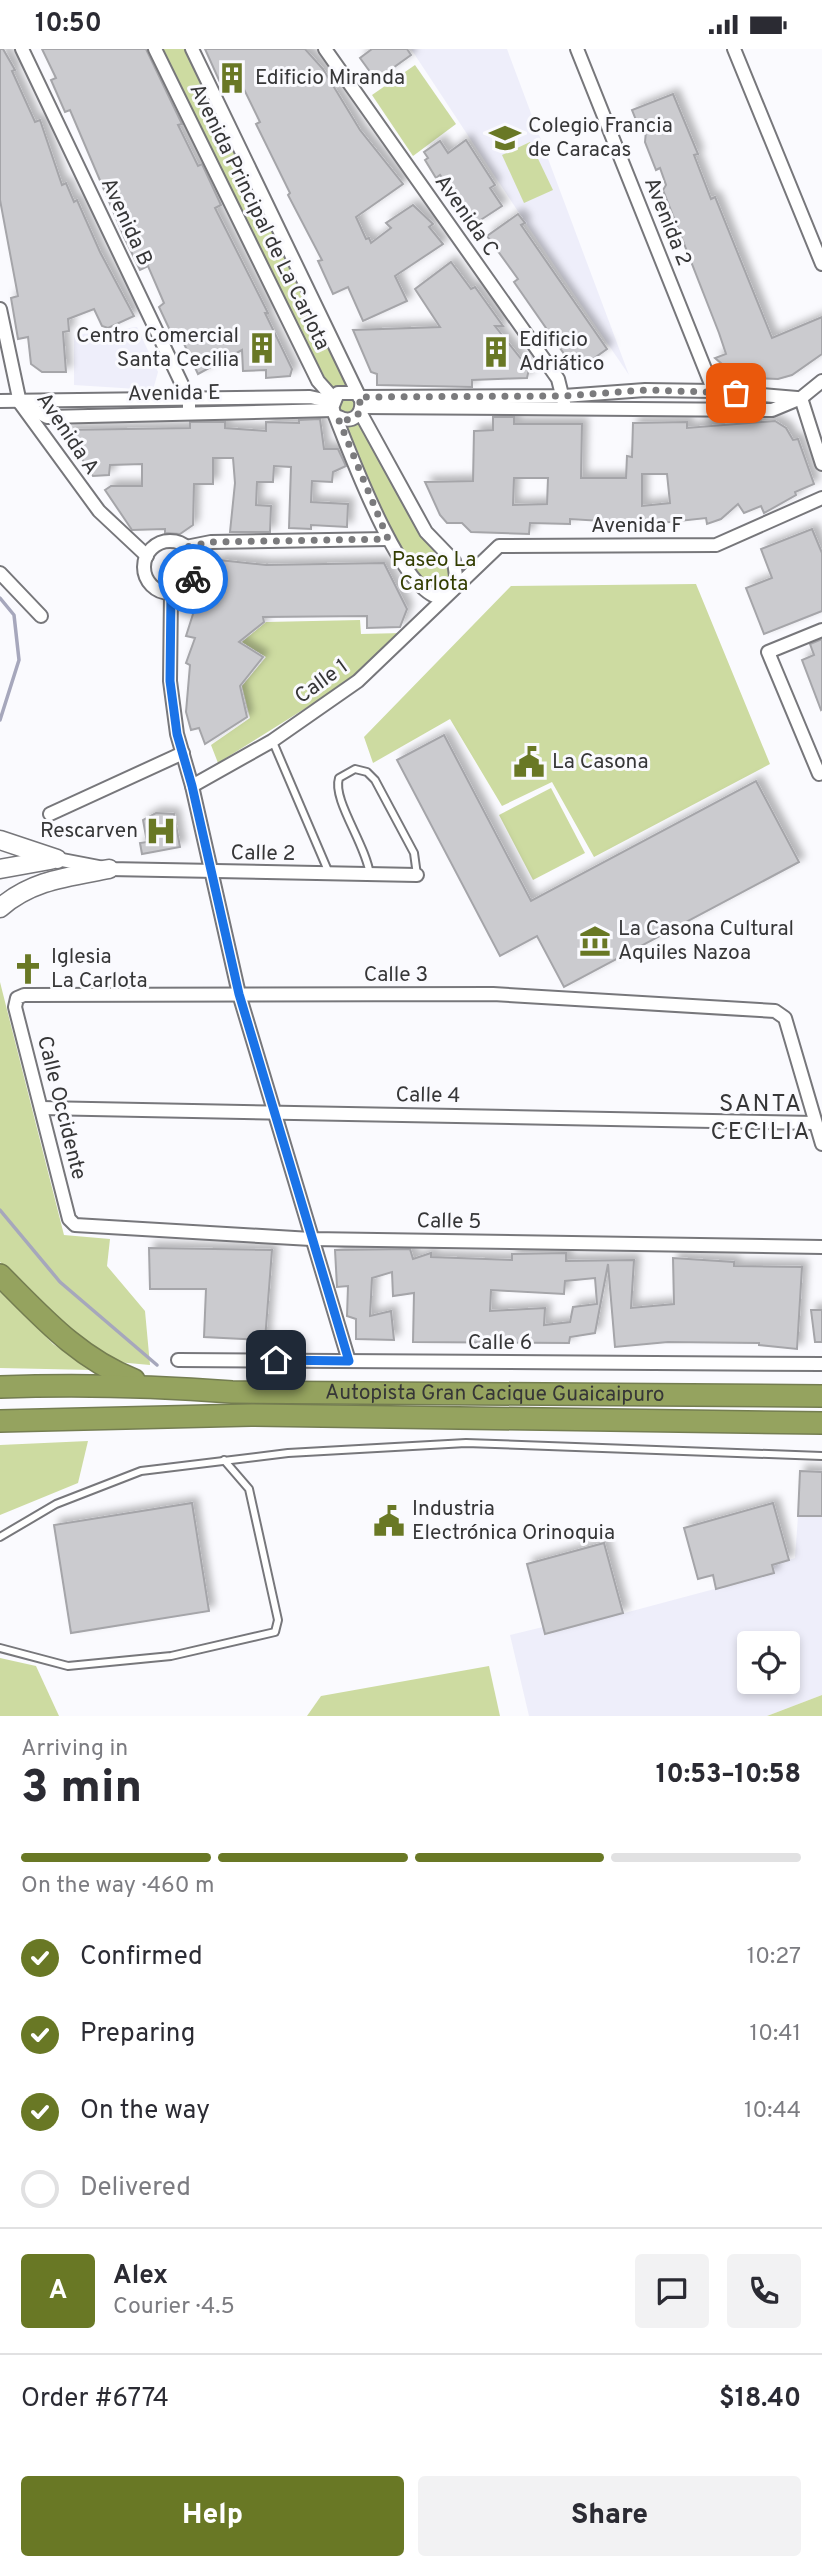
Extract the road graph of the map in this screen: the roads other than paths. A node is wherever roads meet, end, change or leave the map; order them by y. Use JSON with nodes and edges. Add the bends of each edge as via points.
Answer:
{"nodes":[{"id":1,"x":22,"y":49,"type":"edge"},
{"id":2,"x":155,"y":49,"type":"edge"},
{"id":3,"x":192,"y":49,"type":"edge"},
{"id":4,"x":325,"y":49,"type":"edge"},
{"id":5,"x":577,"y":49,"type":"edge"},
{"id":6,"x":734,"y":49,"type":"edge"},
{"id":7,"x":822,"y":264,"type":"edge"},
{"id":8,"x":0,"y":309,"type":"edge"},
{"id":9,"x":822,"y":381,"type":"edge"},
{"id":10,"x":714,"y":391,"type":"junction"},
{"id":11,"x":564,"y":396,"type":"junction"},
{"id":12,"x":801,"y":398,"type":"junction"},
{"id":13,"x":189,"y":399,"type":"junction"},
{"id":14,"x":0,"y":401,"type":"edge"},
{"id":15,"x":359,"y":402,"type":"junction"},
{"id":16,"x":20,"y":403,"type":"junction"},
{"id":17,"x":334,"y":407,"type":"junction"},
{"id":18,"x":721,"y":409,"type":"junction"},
{"id":19,"x":564,"y":411,"type":"junction"},
{"id":20,"x":189,"y":413,"type":"junction"},
{"id":21,"x":818,"y":434,"type":"edge"},
{"id":22,"x":822,"y":464,"type":"edge"},
{"id":23,"x":822,"y":499,"type":"edge"},
{"id":24,"x":388,"y":539,"type":"junction"},
{"id":25,"x":186,"y":547,"type":"junction"},
{"id":26,"x":147,"y":556,"type":"junction"},
{"id":27,"x":0,"y":573,"type":"edge"},
{"id":28,"x":457,"y":584,"type":"junction"},
{"id":29,"x":171,"y":593,"type":"junction"},
{"id":30,"x":41,"y":616,"type":"dead end"},
{"id":31,"x":822,"y":630,"type":"edge"},
{"id":32,"x":272,"y":741,"type":"junction"},
{"id":33,"x":183,"y":753,"type":"junction"},
{"id":34,"x":821,"y":773,"type":"edge"},
{"id":35,"x":192,"y":786,"type":"junction"},
{"id":36,"x":50,"y":814,"type":"dead end"},
{"id":37,"x":0,"y":840,"type":"edge"},
{"id":38,"x":57,"y":859,"type":"junction"},
{"id":39,"x":0,"y":869,"type":"edge"},
{"id":40,"x":109,"y":869,"type":"junction"},
{"id":41,"x":211,"y":872,"type":"junction"},
{"id":42,"x":330,"y":874,"type":"junction"},
{"id":43,"x":370,"y":875,"type":"junction"},
{"id":44,"x":416,"y":875,"type":"joint"},
{"id":45,"x":0,"y":908,"type":"edge"},
{"id":46,"x":239,"y":994,"type":"junction"},
{"id":47,"x":17,"y":998,"type":"joint"},
{"id":48,"x":41,"y":1108,"type":"junction"},
{"id":49,"x":274,"y":1112,"type":"junction"},
{"id":50,"x":815,"y":1123,"type":"junction"},
{"id":51,"x":822,"y":1144,"type":"edge"},
{"id":52,"x":75,"y":1225,"type":"joint"},
{"id":53,"x":311,"y":1239,"type":"junction"},
{"id":54,"x":822,"y":1247,"type":"edge"},
{"id":55,"x":0,"y":1275,"type":"edge"},
{"id":56,"x":178,"y":1360,"type":"dead end"},
{"id":57,"x":349,"y":1361,"type":"junction"},
{"id":58,"x":822,"y":1364,"type":"edge"},
{"id":59,"x":149,"y":1385,"type":"junction"},
{"id":60,"x":0,"y":1387,"type":"edge"},
{"id":61,"x":822,"y":1396,"type":"edge"},
{"id":62,"x":0,"y":1421,"type":"edge"},
{"id":63,"x":822,"y":1423,"type":"edge"},
{"id":64,"x":822,"y":1456,"type":"edge"},
{"id":65,"x":224,"y":1460,"type":"junction"},
{"id":66,"x":0,"y":1537,"type":"edge"},
{"id":67,"x":0,"y":1648,"type":"edge"}],
"edges":[{"from":1,"to":13,"type":"street","name":"Avenida B"},
{"from":2,"to":17,"type":"street","name":"Avenida Principal de La Carlota"},
{"from":3,"to":15,"type":"street","name":"Avenida Principal de La Carlota"},
{"from":4,"to":11,"type":"street","name":"Avenida C","via":[[558,379]]},
{"from":5,"to":10,"type":"street","name":"Avenida 2"},
{"from":6,"to":7,"type":"street"},
{"from":8,"to":16,"type":"street","name":"Avenida A"},
{"from":9,"to":12,"type":"street"},
{"from":10,"to":11,"type":"street"},
{"from":10,"to":12,"type":"street"},
{"from":10,"to":18,"type":"street","name":"Avenida 2"},
{"from":11,"to":15,"type":"street"},
{"from":11,"to":19,"type":"street","name":"Avenida C"},
{"from":12,"to":18,"type":"street","via":[[772,410]]},
{"from":12,"to":21,"type":"street"},
{"from":13,"to":16,"type":"street","name":"Avenida E","via":[[48,398]]},
{"from":13,"to":17,"type":"street","name":"Avenida E","via":[[310,397]]},
{"from":13,"to":20,"type":"street","name":"Avenida B"},
{"from":14,"to":16,"type":"street","name":"Avenida E"},
{"from":15,"to":17,"type":"street","via":[[341,392]]},
{"from":15,"to":17,"type":"street","via":[[349,420]]},
{"from":15,"to":19,"type":"street"},
{"from":15,"to":28,"type":"street","name":"Avenida Principal de La Carlota","via":[[426,532],[454,561]]},
{"from":16,"to":20,"type":"street","name":"Avenida E","via":[[47,417]]},
{"from":16,"to":26,"type":"street","name":"Avenida A","via":[[99,511]]},
{"from":17,"to":20,"type":"street","name":"Avenida E"},
{"from":17,"to":24,"type":"street","name":"Avenida Principal de La Carlota"},
{"from":18,"to":19,"type":"street"},
{"from":21,"to":22,"type":"street"},
{"from":23,"to":28,"type":"street","name":"Avenida F","via":[[716,545],[499,546]]},
{"from":24,"to":25,"type":"street","via":[[211,542]]},
{"from":24,"to":28,"type":"street","name":"Avenida Principal de La Carlota","via":[[411,578],[427,594],[438,597]]},
{"from":25,"to":26,"type":"street","via":[[165,542]]},
{"from":25,"to":29,"type":"street","via":[[195,559],[195,575],[186,588]]},
{"from":26,"to":29,"type":"street","via":[[147,579],[161,592]]},
{"from":27,"to":30,"type":"street"},
{"from":28,"to":32,"type":"street","name":"Calle 1","via":[[358,681]]},
{"from":29,"to":33,"type":"street","via":[[170,681]]},
{"from":31,"to":34,"type":"street","via":[[768,652]]},
{"from":32,"to":35,"type":"street","name":"Calle 1"},
{"from":32,"to":42,"type":"lane"},
{"from":33,"to":35,"type":"street"},
{"from":33,"to":36,"type":"street"},
{"from":35,"to":41,"type":"street"},
{"from":37,"to":38,"type":"main road"},
{"from":38,"to":39,"type":"main road"},
{"from":38,"to":40,"type":"street","name":"Calle 2"},
{"from":40,"to":41,"type":"street","name":"Calle 2"},
{"from":40,"to":45,"type":"main road","via":[[47,880]]},
{"from":41,"to":42,"type":"street","name":"Calle 2"},
{"from":41,"to":46,"type":"street"},
{"from":42,"to":43,"type":"street","name":"Calle 2"},
{"from":43,"to":44,"type":"street","name":"Calle 2"},
{"from":43,"to":44,"type":"lane","via":[[368,855],[337,794],[339,778],[355,769],[375,779],[414,853]]},
{"from":46,"to":47,"type":"street","name":"Calle 3"},
{"from":46,"to":49,"type":"street"},
{"from":46,"to":50,"type":"street","name":"Calle 3","via":[[493,994],[775,1011],[785,1018]]},
{"from":47,"to":48,"type":"street","name":"Calle Occidente","via":[[15,1007]]},
{"from":48,"to":49,"type":"street","name":"Calle 4"},
{"from":48,"to":52,"type":"street","name":"Calle Occidente","via":[[69,1220]]},
{"from":49,"to":50,"type":"street","name":"Calle 4"},
{"from":49,"to":53,"type":"street"},
{"from":50,"to":51,"type":"street"},
{"from":52,"to":53,"type":"street","name":"Calle 5"},
{"from":53,"to":54,"type":"street","name":"Calle 5"},
{"from":53,"to":57,"type":"street"},
{"from":55,"to":59,"type":"highway","via":[[81,1353],[106,1369]]},
{"from":56,"to":57,"type":"street","name":"Calle 6"},
{"from":57,"to":58,"type":"street","name":"Calle 6"},
{"from":59,"to":60,"type":"highway","name":"Autopista Gran Cacique Guaicaipuro"},
{"from":59,"to":61,"type":"highway","name":"Autopista Gran Cacique Guaicaipuro","via":[[232,1392]]},
{"from":62,"to":63,"type":"highway","name":"Autopista Gran Cacique Guaicaipuro","via":[[251,1415]]},
{"from":64,"to":65,"type":"lane","via":[[466,1443]]},
{"from":65,"to":66,"type":"lane","via":[[141,1471],[57,1504]]},
{"from":65,"to":67,"type":"lane","via":[[249,1489],[278,1620],[275,1632],[171,1656],[68,1666]]}]}
